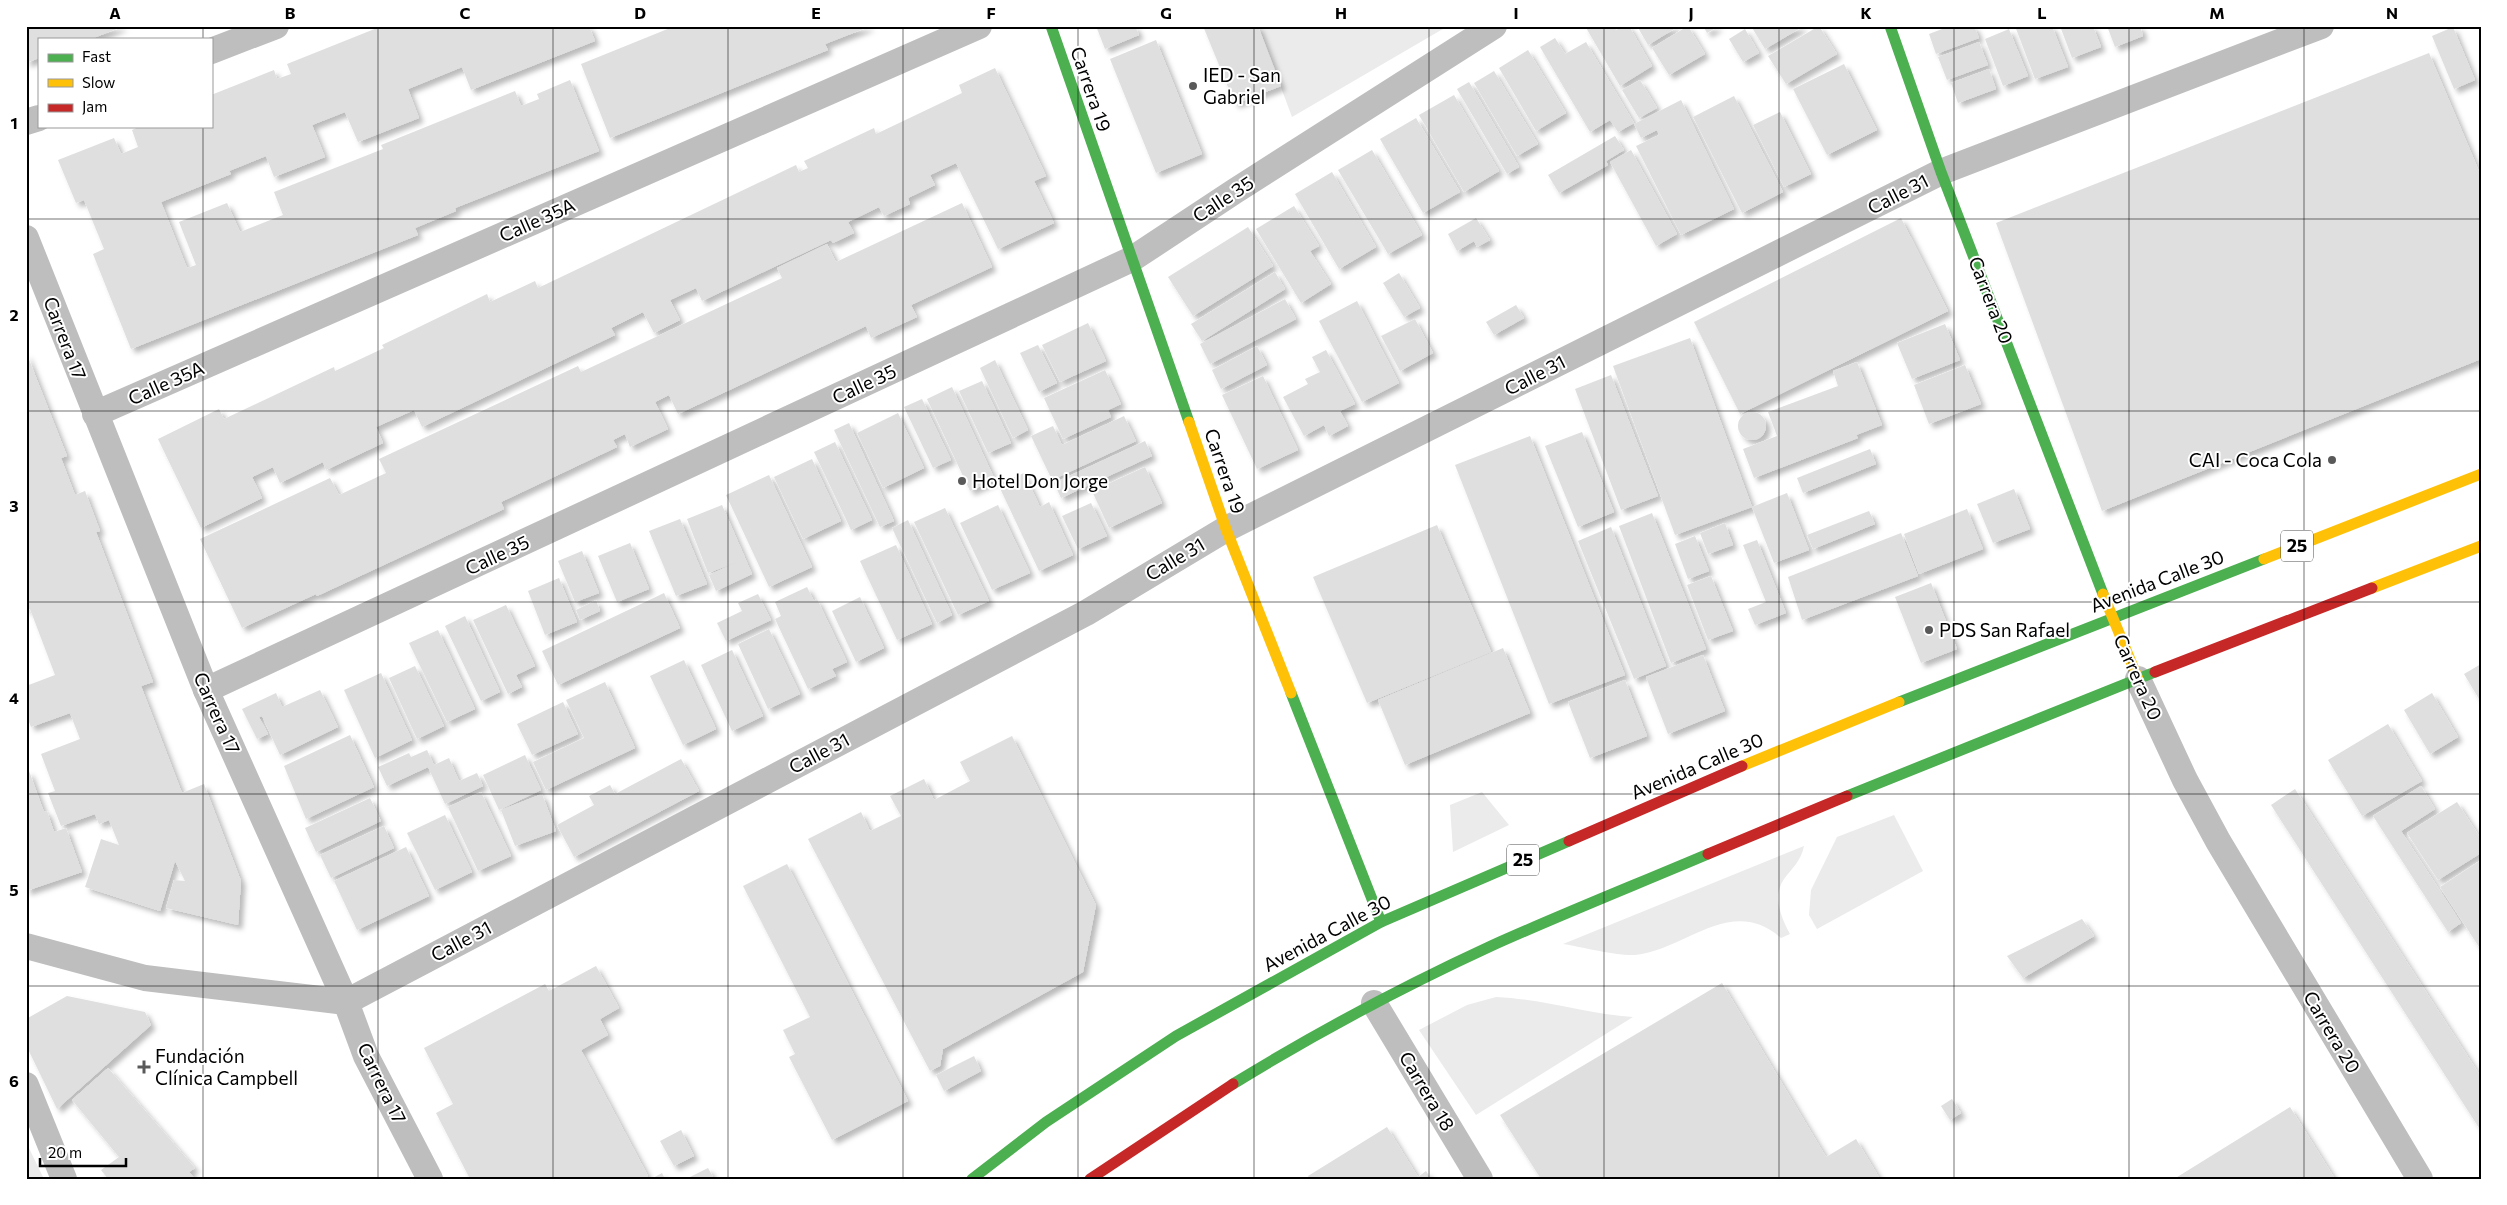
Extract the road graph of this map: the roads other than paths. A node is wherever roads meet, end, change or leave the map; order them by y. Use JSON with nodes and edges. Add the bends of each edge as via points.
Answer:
{"nodes":[{"id":1,"x":276,"y":26,"type":"edge"},
{"id":2,"x":979,"y":26,"type":"edge"},
{"id":3,"x":1051,"y":26,"type":"edge"},
{"id":4,"x":1494,"y":26,"type":"edge"},
{"id":5,"x":1890,"y":26,"type":"edge"},
{"id":6,"x":2321,"y":26,"type":"edge"},
{"id":7,"x":212,"y":51,"type":"edge"},
{"id":8,"x":38,"y":118,"type":"edge"},
{"id":9,"x":26,"y":122,"type":"edge"},
{"id":10,"x":1942,"y":172,"type":"junction"},
{"id":11,"x":26,"y":238,"type":"edge"},
{"id":12,"x":1132,"y":259,"type":"junction"},
{"id":13,"x":95,"y":414,"type":"junction"},
{"id":14,"x":2481,"y":474,"type":"edge"},
{"id":15,"x":1226,"y":529,"type":"junction"},
{"id":16,"x":2481,"y":546,"type":"edge"},
{"id":17,"x":2112,"y":618,"type":"junction"},
{"id":18,"x":2138,"y":680,"type":"junction"},
{"id":19,"x":206,"y":690,"type":"junction"},
{"id":20,"x":1381,"y":922,"type":"junction"},
{"id":21,"x":26,"y":946,"type":"edge"},
{"id":22,"x":346,"y":1002,"type":"junction"},
{"id":23,"x":1374,"y":1003,"type":"junction"},
{"id":24,"x":26,"y":1085,"type":"edge"},
{"id":25,"x":64,"y":1179,"type":"edge"},
{"id":26,"x":430,"y":1179,"type":"edge"},
{"id":27,"x":972,"y":1179,"type":"edge"},
{"id":28,"x":1090,"y":1179,"type":"edge"},
{"id":29,"x":1480,"y":1179,"type":"edge"},
{"id":30,"x":2420,"y":1179,"type":"edge"}],
"edges":[{"from":1,"to":7,"type":"street"},
{"from":2,"to":13,"type":"street","name":"Calle 35A"},
{"from":3,"to":12,"type":"main road","name":"Carrera 19"},
{"from":4,"to":12,"type":"street","name":"Calle 35"},
{"from":5,"to":10,"type":"main road","name":"Carrera 20"},
{"from":6,"to":10,"type":"street","name":"Calle 31"},
{"from":8,"to":9,"type":"street"},
{"from":10,"to":15,"type":"street","name":"Calle 31"},
{"from":10,"to":17,"type":"main road","name":"Carrera 20"},
{"from":11,"to":13,"type":"street","name":"Carrera 17"},
{"from":12,"to":15,"type":"main road","name":"Carrera 19"},
{"from":12,"to":19,"type":"street","name":"Calle 35"},
{"from":13,"to":19,"type":"street","name":"Carrera 17"},
{"from":14,"to":17,"type":"main road","name":"Avenida Calle 30","number":"25"},
{"from":15,"to":20,"type":"main road","name":"Carrera 19"},
{"from":15,"to":22,"type":"street","name":"Calle 31","via":[[1086,613]]},
{"from":16,"to":18,"type":"main road"},
{"from":17,"to":18,"type":"main road","name":"Carrera 20"},
{"from":17,"to":20,"type":"main road","name":"Avenida Calle 30","number":"25","via":[[1795,743]]},
{"from":18,"to":23,"type":"main road","via":[[1842,797],[1489,947]]},
{"from":18,"to":30,"type":"street","name":"Carrera 20","via":[[2218,841]]},
{"from":19,"to":22,"type":"street","name":"Carrera 17"},
{"from":20,"to":27,"type":"main road","name":"Avenida Calle 30","number":"25","via":[[1176,1036],[1046,1122]]},
{"from":21,"to":22,"type":"street","via":[[145,978]]},
{"from":22,"to":26,"type":"street","name":"Carrera 17","via":[[366,1056]]},
{"from":23,"to":28,"type":"main road","via":[[1185,1112]]},
{"from":23,"to":29,"type":"street","name":"Carrera 18"},
{"from":24,"to":25,"type":"street"}]}
